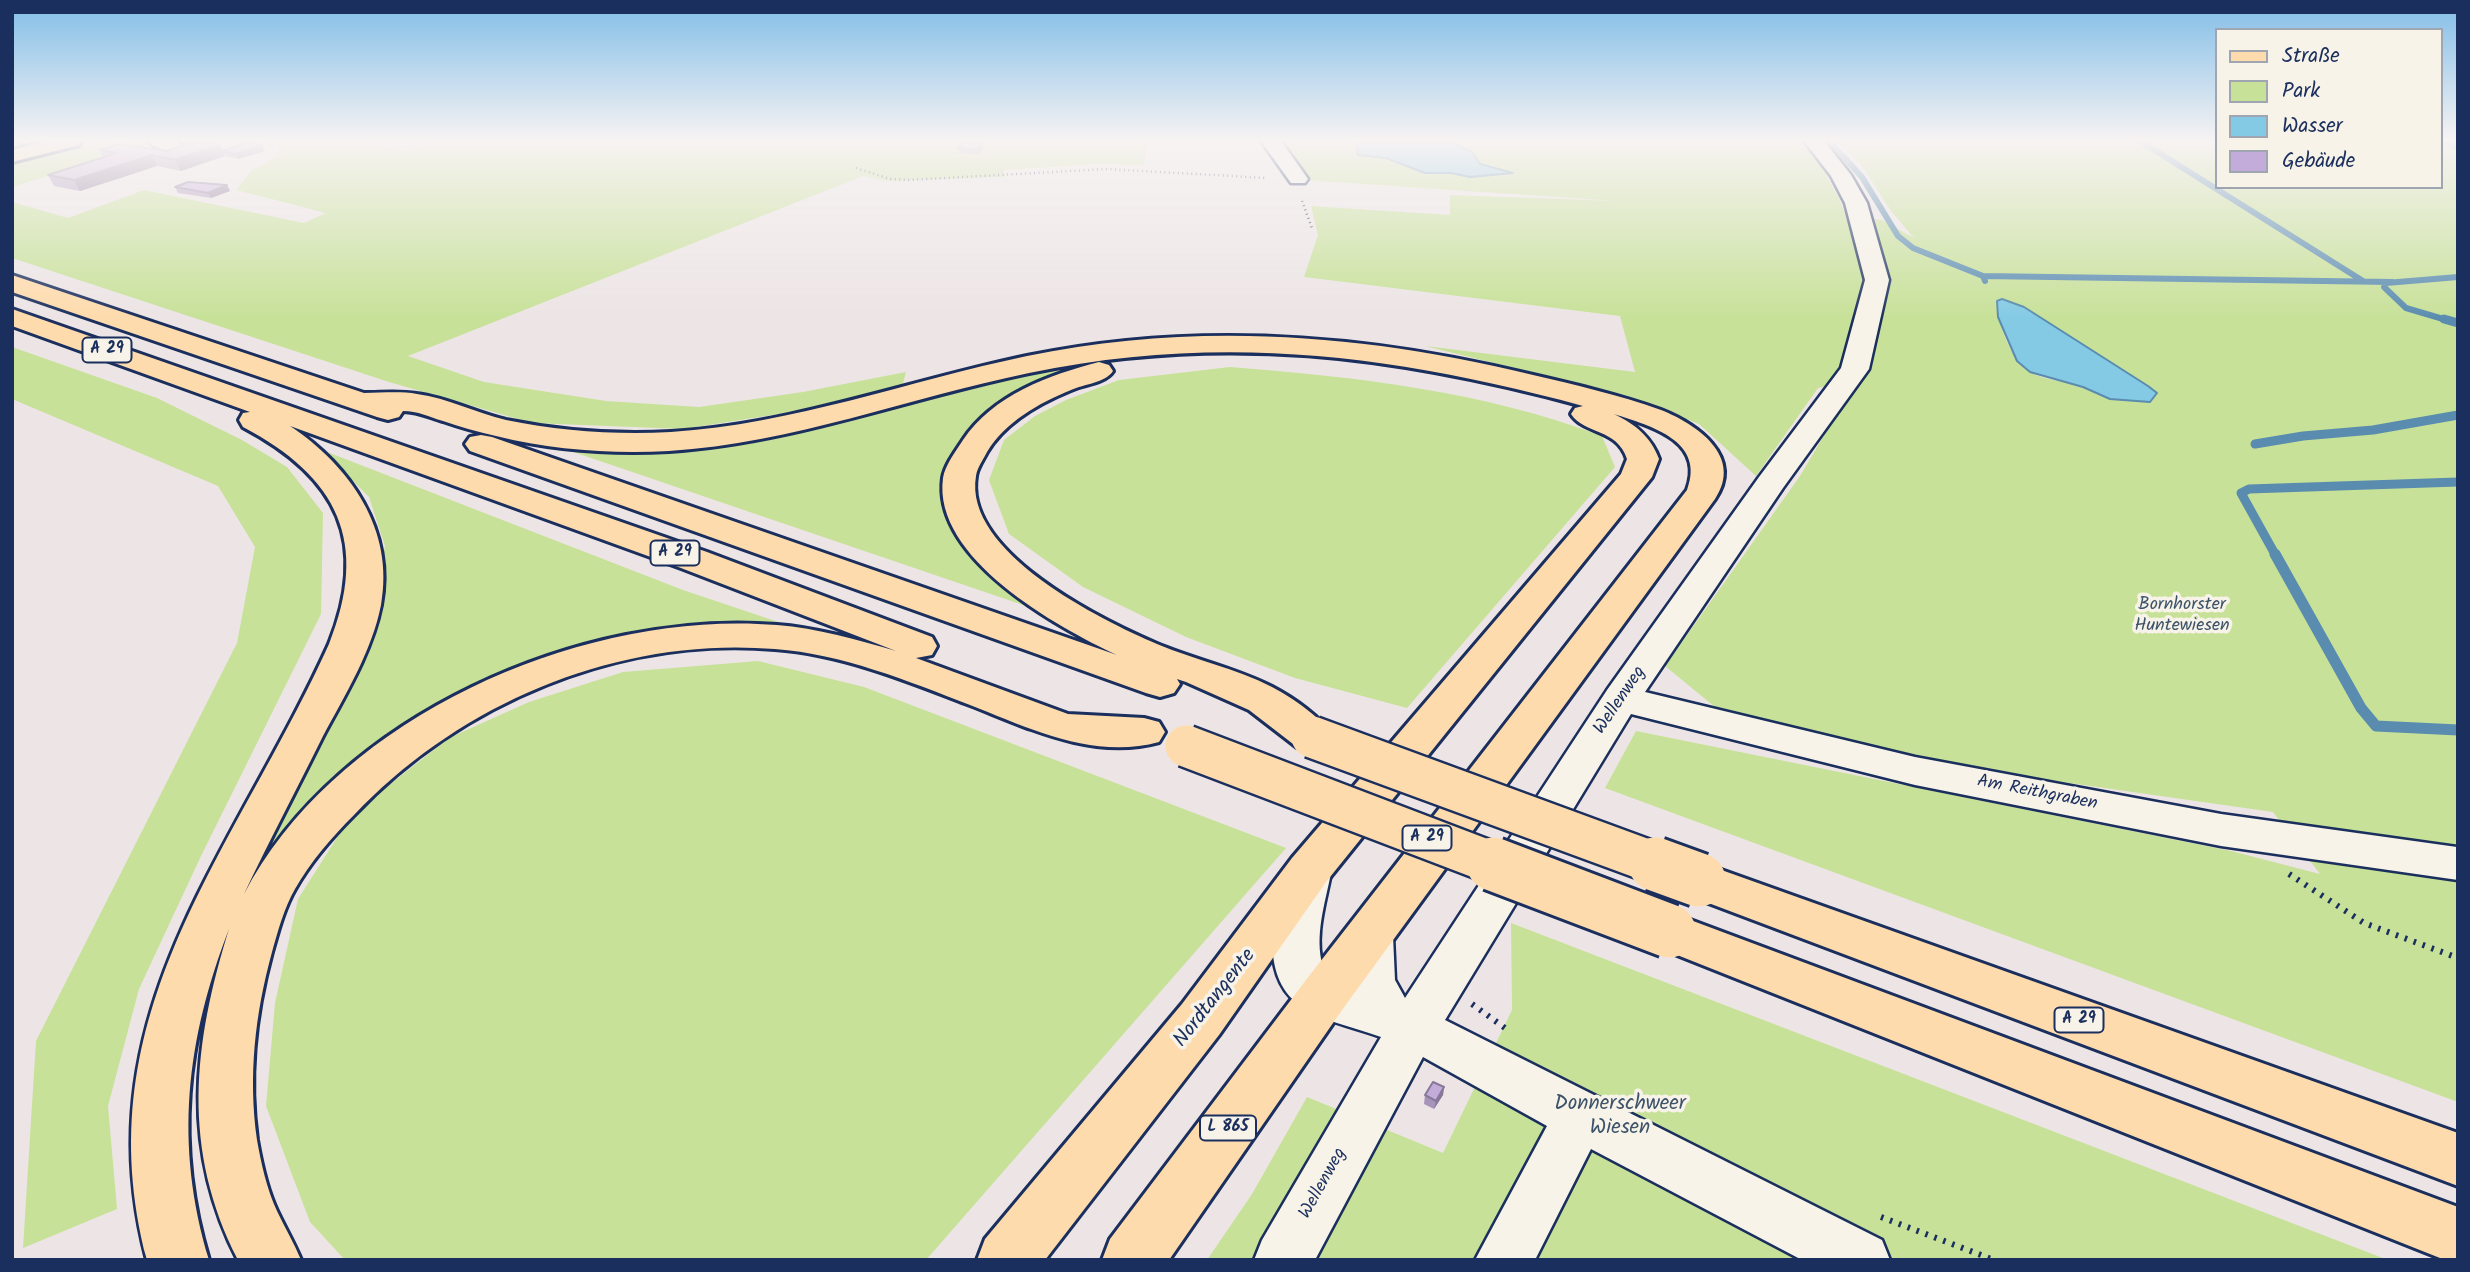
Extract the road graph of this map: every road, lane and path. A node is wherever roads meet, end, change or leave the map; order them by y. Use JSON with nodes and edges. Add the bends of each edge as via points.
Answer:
{"nodes":[{"id":1,"x":1301,"y":200,"type":"edge"},
{"id":2,"x":1855,"y":200,"type":"edge"},
{"id":3,"x":1312,"y":228,"type":"dead end"},
{"id":4,"x":12,"y":284,"type":"edge"},
{"id":5,"x":12,"y":317,"type":"edge"},
{"id":6,"x":202,"y":383,"type":"junction"},
{"id":7,"x":363,"y":402,"type":"junction"},
{"id":8,"x":1233,"y":698,"type":"junction"},
{"id":9,"x":1621,"y":699,"type":"junction"},
{"id":10,"x":1144,"y":732,"type":"junction"},
{"id":11,"x":2457,"y":864,"type":"edge"},
{"id":12,"x":1310,"y":870,"type":"junction"},
{"id":13,"x":2287,"y":873,"type":"dead end"},
{"id":14,"x":1369,"y":936,"type":"junction"},
{"id":15,"x":2458,"y":958,"type":"edge"},
{"id":16,"x":1324,"y":995,"type":"junction"},
{"id":17,"x":1401,"y":1022,"type":"junction"},
{"id":18,"x":1580,"y":1117,"type":"junction"},
{"id":19,"x":2458,"y":1160,"type":"edge"},
{"id":20,"x":2458,"y":1236,"type":"edge"},
{"id":21,"x":1007,"y":1249,"type":"edge"},
{"id":22,"x":178,"y":1260,"type":"edge"},
{"id":23,"x":271,"y":1260,"type":"edge"},
{"id":24,"x":1132,"y":1260,"type":"edge"},
{"id":25,"x":1283,"y":1260,"type":"edge"},
{"id":26,"x":1504,"y":1260,"type":"edge"},
{"id":27,"x":1861,"y":1260,"type":"edge"}],
"edges":[{"from":1,"to":3,"type":"path"},
{"from":2,"to":9,"type":"street","name":"Wellenweg","via":[[1877,280],[1854,369]]},
{"from":4,"to":7,"type":"main road","number":"A 29"},
{"from":5,"to":6,"type":"main road","number":"A 29"},
{"from":6,"to":10,"type":"main road","number":"A 29","via":[[694,560]]},
{"from":6,"to":22,"type":"main road","via":[[222,407],[262,424],[304,450],[336,481],[355,514],[366,556],[362,603],[339,667],[222,888],[175,1013],[159,1132],[162,1195]]},
{"from":7,"to":8,"type":"main road","number":"A 29"},
{"from":7,"to":14,"type":"main road","number":"L 865","via":[[416,402],[470,420],[542,435],[670,441],[816,421],[1080,355],[1246,342],[1434,360],[1604,402],[1672,425],[1696,443],[1708,462],[1710,472],[1703,492]]},
{"from":8,"to":12,"type":"main road","name":"Nordtangente","via":[[1075,617],[1009,575],[976,538],[961,509],[958,478],[973,447],[1021,403],[1085,375],[1144,362],[1242,355],[1297,358],[1421,372],[1581,413],[1616,428],[1642,453],[1636,477]]},
{"from":8,"to":19,"type":"main road","number":"A 29","bridge":true,"via":[[1312,737]]},
{"from":9,"to":11,"type":"street","name":"Am Reithgraben","via":[[1942,776],[2221,830]]},
{"from":9,"to":17,"type":"street","name":"Wellenweg"},
{"from":10,"to":20,"type":"main road","number":"A 29","bridge":true},
{"from":10,"to":23,"type":"main road","via":[[1073,729],[900,664],[798,640],[745,636],[659,642],[593,656],[517,680],[457,708],[404,743],[350,789],[293,853],[258,910],[231,1013],[223,1089],[232,1167],[259,1241]]},
{"from":12,"to":16,"type":"street","via":[[1296,942],[1305,981]]},
{"from":12,"to":21,"type":"main road","name":"Nordtangente","via":[[1198,1024]]},
{"from":13,"to":15,"type":"path","via":[[2364,923]]},
{"from":14,"to":16,"type":"main road","number":"L 865"},
{"from":14,"to":17,"type":"street","via":[[1371,982]]},
{"from":16,"to":17,"type":"street"},
{"from":16,"to":24,"type":"main road","number":"L 865"},
{"from":17,"to":18,"type":"street"},
{"from":17,"to":25,"type":"street","name":"Wellenweg"},
{"from":18,"to":26,"type":"street"},
{"from":18,"to":27,"type":"street"}]}
